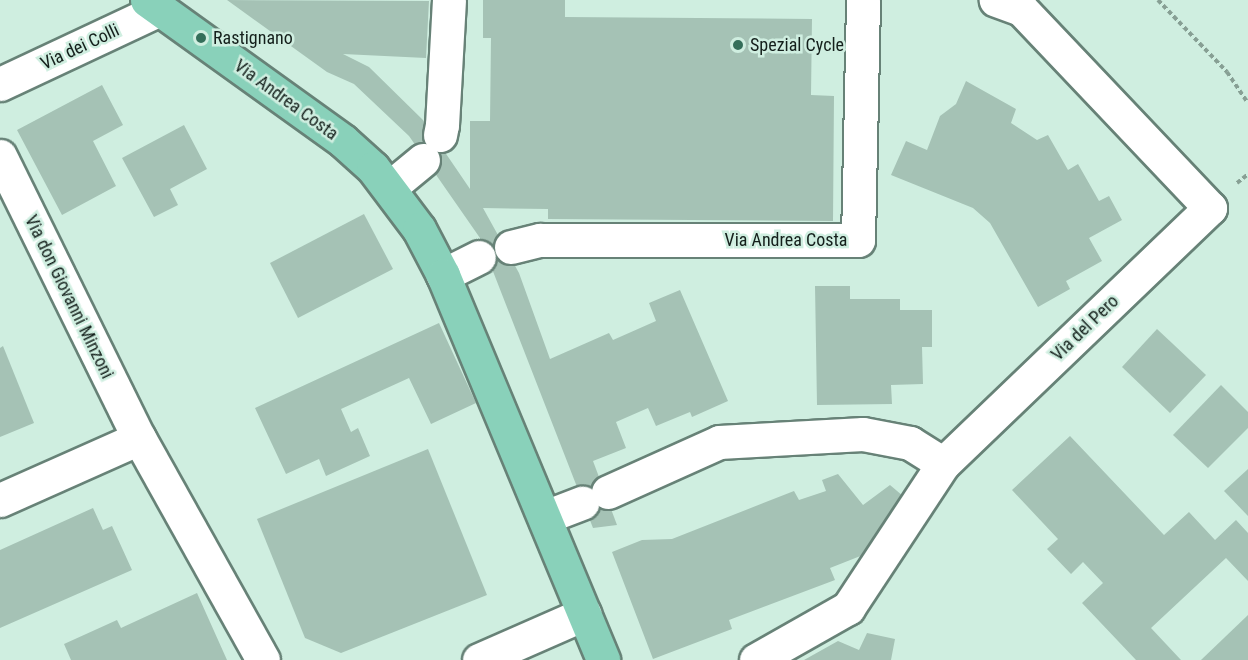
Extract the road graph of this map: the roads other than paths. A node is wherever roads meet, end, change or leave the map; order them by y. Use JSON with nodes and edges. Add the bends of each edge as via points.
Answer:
{"nodes":[{"id":1,"x":449,"y":0,"type":"edge"},
{"id":2,"x":863,"y":0,"type":"edge"},
{"id":3,"x":996,"y":0,"type":"edge"},
{"id":4,"x":153,"y":4,"type":"edge"},
{"id":5,"x":0,"y":84,"type":"edge"},
{"id":6,"x":0,"y":156,"type":"edge"},
{"id":7,"x":389,"y":188,"type":"junction"},
{"id":8,"x":511,"y":247,"type":"dead end"},
{"id":9,"x":479,"y":257,"type":"dead end"},
{"id":10,"x":443,"y":275,"type":"junction"},
{"id":11,"x":139,"y":438,"type":"junction"},
{"id":12,"x":943,"y":464,"type":"junction"},
{"id":13,"x":0,"y":500,"type":"edge"},
{"id":14,"x":545,"y":517,"type":"junction"},
{"id":15,"x":584,"y":614,"type":"junction"},
{"id":16,"x":263,"y":660,"type":"edge"},
{"id":17,"x":479,"y":660,"type":"edge"},
{"id":18,"x":603,"y":660,"type":"edge"},
{"id":19,"x":756,"y":660,"type":"edge"}],
"edges":[{"from":1,"to":7,"type":"street","via":[[431,148]]},
{"from":2,"to":8,"type":"street","name":"Via Andrea Costa","via":[[858,240],[540,240]]},
{"from":3,"to":12,"type":"street","name":"Via del Pero","via":[[1021,9],[1210,208]]},
{"from":4,"to":5,"type":"street","name":"Via dei Colli"},
{"from":4,"to":7,"type":"main road","name":"Via Andrea Costa","via":[[343,141]]},
{"from":6,"to":11,"type":"street","name":"Via don Giovanni Minzoni"},
{"from":7,"to":10,"type":"main road","name":"Via Andrea Costa","via":[[419,229]]},
{"from":9,"to":10,"type":"street"},
{"from":10,"to":14,"type":"main road","name":"Via Andrea Costa"},
{"from":11,"to":13,"type":"street"},
{"from":11,"to":16,"type":"street","name":"Via don Giovanni Minzoni"},
{"from":12,"to":14,"type":"street","via":[[910,443],[863,434],[719,442]]},
{"from":12,"to":19,"type":"street","name":"Via del Pero","via":[[848,608]]},
{"from":14,"to":15,"type":"main road","name":"Via Andrea Costa"},
{"from":15,"to":17,"type":"street"},
{"from":15,"to":18,"type":"main road","name":"Via Andrea Costa"}]}
